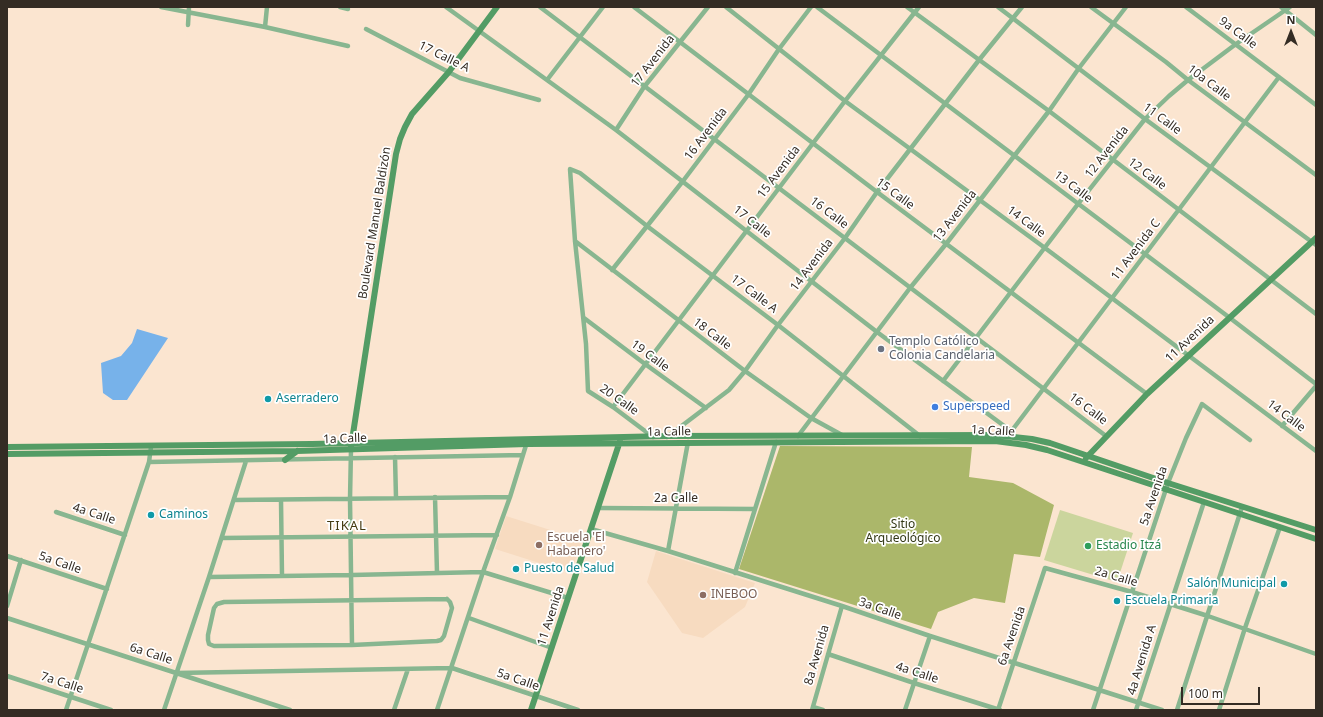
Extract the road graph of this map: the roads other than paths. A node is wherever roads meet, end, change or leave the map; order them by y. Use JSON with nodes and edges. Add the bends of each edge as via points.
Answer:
{"nodes":[{"id":1,"x":161,"y":7,"type":"edge"},
{"id":2,"x":267,"y":7,"type":"edge"},
{"id":3,"x":340,"y":7,"type":"edge"},
{"id":4,"x":446,"y":7,"type":"edge"},
{"id":5,"x":497,"y":7,"type":"edge"},
{"id":6,"x":540,"y":7,"type":"edge"},
{"id":7,"x":603,"y":7,"type":"edge"},
{"id":8,"x":634,"y":7,"type":"edge"},
{"id":9,"x":708,"y":7,"type":"edge"},
{"id":10,"x":726,"y":7,"type":"edge"},
{"id":11,"x":812,"y":7,"type":"edge"},
{"id":12,"x":817,"y":7,"type":"edge"},
{"id":13,"x":907,"y":7,"type":"edge"},
{"id":14,"x":919,"y":7,"type":"edge"},
{"id":15,"x":998,"y":7,"type":"edge"},
{"id":16,"x":1022,"y":7,"type":"edge"},
{"id":17,"x":1091,"y":7,"type":"edge"},
{"id":18,"x":1126,"y":7,"type":"edge"},
{"id":19,"x":1186,"y":7,"type":"edge"},
{"id":20,"x":1290,"y":7,"type":"edge"},
{"id":21,"x":189,"y":9,"type":"edge"},
{"id":22,"x":348,"y":9,"type":"dead end"},
{"id":23,"x":1283,"y":9,"type":"edge"},
{"id":24,"x":915,"y":13,"type":"junction"},
{"id":25,"x":1013,"y":19,"type":"junction"},
{"id":26,"x":1113,"y":24,"type":"junction"},
{"id":27,"x":188,"y":25,"type":"dead end"},
{"id":28,"x":265,"y":27,"type":"junction"},
{"id":29,"x":366,"y":29,"type":"dead end"},
{"id":30,"x":480,"y":31,"type":"junction"},
{"id":31,"x":1316,"y":35,"type":"edge"},
{"id":32,"x":580,"y":38,"type":"junction"},
{"id":33,"x":680,"y":43,"type":"junction"},
{"id":34,"x":1236,"y":44,"type":"junction"},
{"id":35,"x":348,"y":46,"type":"dead end"},
{"id":36,"x":779,"y":49,"type":"junction"},
{"id":37,"x":881,"y":55,"type":"junction"},
{"id":38,"x":979,"y":60,"type":"junction"},
{"id":39,"x":1080,"y":68,"type":"junction"},
{"id":40,"x":448,"y":72,"type":"junction"},
{"id":41,"x":1279,"y":77,"type":"junction"},
{"id":42,"x":547,"y":80,"type":"junction"},
{"id":43,"x":1188,"y":80,"type":"junction"},
{"id":44,"x":644,"y":87,"type":"junction"},
{"id":45,"x":748,"y":95,"type":"junction"},
{"id":46,"x":539,"y":100,"type":"dead end"},
{"id":47,"x":845,"y":101,"type":"junction"},
{"id":48,"x":946,"y":103,"type":"junction"},
{"id":49,"x":1316,"y":105,"type":"edge"},
{"id":50,"x":1049,"y":111,"type":"junction"},
{"id":51,"x":1145,"y":119,"type":"junction"},
{"id":52,"x":1244,"y":122,"type":"junction"},
{"id":53,"x":616,"y":130,"type":"junction"},
{"id":54,"x":714,"y":140,"type":"junction"},
{"id":55,"x":812,"y":144,"type":"junction"},
{"id":56,"x":911,"y":149,"type":"junction"},
{"id":57,"x":1014,"y":156,"type":"junction"},
{"id":58,"x":1113,"y":160,"type":"junction"},
{"id":59,"x":1211,"y":167,"type":"junction"},
{"id":60,"x":1316,"y":175,"type":"edge"},
{"id":61,"x":683,"y":182,"type":"junction"},
{"id":62,"x":778,"y":188,"type":"junction"},
{"id":63,"x":876,"y":192,"type":"junction"},
{"id":64,"x":980,"y":200,"type":"junction"},
{"id":65,"x":1078,"y":204,"type":"junction"},
{"id":66,"x":1178,"y":210,"type":"junction"},
{"id":67,"x":647,"y":226,"type":"junction"},
{"id":68,"x":747,"y":230,"type":"junction"},
{"id":69,"x":845,"y":238,"type":"junction"},
{"id":70,"x":575,"y":241,"type":"junction"},
{"id":71,"x":1315,"y":242,"type":"edge"},
{"id":72,"x":946,"y":244,"type":"junction"},
{"id":73,"x":1045,"y":248,"type":"junction"},
{"id":74,"x":1145,"y":254,"type":"junction"},
{"id":75,"x":612,"y":270,"type":"junction"},
{"id":76,"x":712,"y":276,"type":"junction"},
{"id":77,"x":1271,"y":280,"type":"junction"},
{"id":78,"x":812,"y":283,"type":"junction"},
{"id":79,"x":910,"y":288,"type":"junction"},
{"id":80,"x":1011,"y":292,"type":"junction"},
{"id":81,"x":1112,"y":298,"type":"junction"},
{"id":82,"x":1316,"y":314,"type":"edge"},
{"id":83,"x":584,"y":318,"type":"junction"},
{"id":84,"x":1230,"y":318,"type":"junction"},
{"id":85,"x":679,"y":321,"type":"junction"},
{"id":86,"x":778,"y":325,"type":"junction"},
{"id":87,"x":877,"y":332,"type":"junction"},
{"id":88,"x":976,"y":338,"type":"junction"},
{"id":89,"x":1078,"y":343,"type":"junction"},
{"id":90,"x":1189,"y":355,"type":"junction"},
{"id":91,"x":644,"y":364,"type":"junction"},
{"id":92,"x":745,"y":371,"type":"junction"},
{"id":93,"x":844,"y":376,"type":"junction"},
{"id":94,"x":943,"y":381,"type":"junction"},
{"id":95,"x":1316,"y":385,"type":"edge"},
{"id":96,"x":1044,"y":388,"type":"junction"},
{"id":97,"x":1147,"y":394,"type":"junction"},
{"id":98,"x":613,"y":408,"type":"junction"},
{"id":99,"x":706,"y":408,"type":"junction"},
{"id":100,"x":811,"y":418,"type":"junction"},
{"id":101,"x":1282,"y":426,"type":"junction"},
{"id":102,"x":1010,"y":433,"type":"junction"},
{"id":103,"x":842,"y":435,"type":"junction"},
{"id":104,"x":668,"y":436,"type":"junction"},
{"id":105,"x":798,"y":436,"type":"junction"},
{"id":106,"x":1106,"y":436,"type":"junction"},
{"id":107,"x":920,"y":438,"type":"junction"},
{"id":108,"x":995,"y":438,"type":"junction"},
{"id":109,"x":620,"y":440,"type":"junction"},
{"id":110,"x":653,"y":440,"type":"junction"},
{"id":111,"x":1250,"y":440,"type":"dead end"},
{"id":112,"x":527,"y":441,"type":"junction"},
{"id":113,"x":688,"y":442,"type":"junction"},
{"id":114,"x":776,"y":442,"type":"junction"},
{"id":115,"x":660,"y":443,"type":"junction"},
{"id":116,"x":351,"y":446,"type":"junction"},
{"id":117,"x":7,"y":447,"type":"edge"},
{"id":118,"x":312,"y":448,"type":"junction"},
{"id":119,"x":202,"y":449,"type":"junction"},
{"id":120,"x":151,"y":450,"type":"junction"},
{"id":121,"x":297,"y":451,"type":"junction"},
{"id":122,"x":1316,"y":451,"type":"edge"},
{"id":123,"x":7,"y":454,"type":"edge"},
{"id":124,"x":524,"y":455,"type":"junction"},
{"id":125,"x":351,"y":457,"type":"junction"},
{"id":126,"x":395,"y":457,"type":"junction"},
{"id":127,"x":1086,"y":459,"type":"junction"},
{"id":128,"x":285,"y":460,"type":"junction"},
{"id":129,"x":246,"y":461,"type":"junction"},
{"id":130,"x":149,"y":462,"type":"junction"},
{"id":131,"x":1167,"y":486,"type":"junction"},
{"id":132,"x":435,"y":497,"type":"junction"},
{"id":133,"x":510,"y":497,"type":"junction"},
{"id":134,"x":396,"y":498,"type":"junction"},
{"id":135,"x":350,"y":499,"type":"junction"},
{"id":136,"x":234,"y":500,"type":"junction"},
{"id":137,"x":281,"y":500,"type":"junction"},
{"id":138,"x":1204,"y":502,"type":"junction"},
{"id":139,"x":598,"y":508,"type":"junction"},
{"id":140,"x":676,"y":509,"type":"junction"},
{"id":141,"x":755,"y":509,"type":"junction"},
{"id":142,"x":1241,"y":510,"type":"junction"},
{"id":143,"x":56,"y":512,"type":"dead end"},
{"id":144,"x":1280,"y":527,"type":"junction"},
{"id":145,"x":591,"y":529,"type":"junction"},
{"id":146,"x":1316,"y":530,"type":"edge"},
{"id":147,"x":125,"y":535,"type":"junction"},
{"id":148,"x":497,"y":535,"type":"junction"},
{"id":149,"x":435,"y":536,"type":"junction"},
{"id":150,"x":350,"y":537,"type":"junction"},
{"id":151,"x":222,"y":538,"type":"junction"},
{"id":152,"x":281,"y":538,"type":"junction"},
{"id":153,"x":1316,"y":539,"type":"edge"},
{"id":154,"x":668,"y":551,"type":"junction"},
{"id":155,"x":7,"y":556,"type":"edge"},
{"id":156,"x":21,"y":560,"type":"junction"},
{"id":157,"x":1045,"y":568,"type":"joint"},
{"id":158,"x":483,"y":572,"type":"junction"},
{"id":159,"x":437,"y":573,"type":"junction"},
{"id":160,"x":735,"y":573,"type":"junction"},
{"id":161,"x":352,"y":575,"type":"junction"},
{"id":162,"x":282,"y":576,"type":"junction"},
{"id":163,"x":209,"y":577,"type":"junction"},
{"id":164,"x":107,"y":589,"type":"junction"},
{"id":165,"x":1132,"y":592,"type":"junction"},
{"id":166,"x":568,"y":598,"type":"junction"},
{"id":167,"x":352,"y":600,"type":"junction"},
{"id":168,"x":1170,"y":604,"type":"junction"},
{"id":169,"x":7,"y":606,"type":"edge"},
{"id":170,"x":842,"y":606,"type":"junction"},
{"id":171,"x":1208,"y":616,"type":"junction"},
{"id":172,"x":7,"y":618,"type":"edge"},
{"id":173,"x":469,"y":618,"type":"junction"},
{"id":174,"x":1245,"y":628,"type":"junction"},
{"id":175,"x":930,"y":636,"type":"junction"},
{"id":176,"x":88,"y":645,"type":"junction"},
{"id":177,"x":352,"y":645,"type":"junction"},
{"id":178,"x":552,"y":648,"type":"junction"},
{"id":179,"x":828,"y":654,"type":"junction"},
{"id":180,"x":1316,"y":654,"type":"edge"},
{"id":181,"x":1014,"y":663,"type":"junction"},
{"id":182,"x":452,"y":668,"type":"junction"},
{"id":183,"x":408,"y":669,"type":"junction"},
{"id":184,"x":176,"y":673,"type":"junction"},
{"id":185,"x":7,"y":676,"type":"edge"},
{"id":186,"x":914,"y":683,"type":"junction"},
{"id":187,"x":1100,"y":690,"type":"junction"},
{"id":188,"x":70,"y":697,"type":"junction"},
{"id":189,"x":535,"y":697,"type":"junction"},
{"id":190,"x":1139,"y":703,"type":"junction"},
{"id":191,"x":812,"y":708,"type":"edge"},
{"id":192,"x":66,"y":710,"type":"edge"},
{"id":193,"x":111,"y":710,"type":"edge"},
{"id":194,"x":164,"y":710,"type":"edge"},
{"id":195,"x":290,"y":710,"type":"edge"},
{"id":196,"x":394,"y":710,"type":"edge"},
{"id":197,"x":437,"y":710,"type":"edge"},
{"id":198,"x":531,"y":710,"type":"edge"},
{"id":199,"x":578,"y":710,"type":"edge"},
{"id":200,"x":823,"y":710,"type":"edge"},
{"id":201,"x":905,"y":710,"type":"edge"},
{"id":202,"x":999,"y":710,"type":"edge"},
{"id":203,"x":1093,"y":710,"type":"edge"},
{"id":204,"x":1136,"y":710,"type":"edge"},
{"id":205,"x":1162,"y":710,"type":"edge"},
{"id":206,"x":1177,"y":710,"type":"edge"},
{"id":207,"x":1219,"y":710,"type":"edge"}],
"edges":[{"from":1,"to":21,"type":"street"},
{"from":2,"to":28,"type":"street"},
{"from":3,"to":22,"type":"street"},
{"from":4,"to":30,"type":"street"},
{"from":5,"to":30,"type":"main road","name":"Boulevard Manuel Baldizón"},
{"from":6,"to":32,"type":"street","name":"16 Calle"},
{"from":7,"to":32,"type":"street"},
{"from":8,"to":33,"type":"street","name":"15 Calle"},
{"from":9,"to":33,"type":"street","name":"17 Avenida"},
{"from":10,"to":36,"type":"street","name":"14 Calle"},
{"from":11,"to":36,"type":"street","name":"16 Avenida"},
{"from":12,"to":37,"type":"street","name":"13 Calle"},
{"from":13,"to":24,"type":"street","name":"12 Calle"},
{"from":14,"to":24,"type":"street","name":"15 Avenida"},
{"from":15,"to":25,"type":"street","name":"11 Calle"},
{"from":16,"to":25,"type":"street","name":"14 Avenida"},
{"from":17,"to":26,"type":"street","name":"10a Calle"},
{"from":18,"to":26,"type":"street","name":"13 Avenida"},
{"from":19,"to":34,"type":"street","name":"9a Calle"},
{"from":20,"to":23,"type":"street","name":"12 Avenida"},
{"from":21,"to":27,"type":"street"},
{"from":21,"to":28,"type":"street"},
{"from":23,"to":31,"type":"street"},
{"from":23,"to":34,"type":"street","name":"12 Avenida"},
{"from":24,"to":37,"type":"street","name":"15 Avenida"},
{"from":24,"to":38,"type":"street","name":"12 Calle"},
{"from":25,"to":38,"type":"street","name":"14 Avenida"},
{"from":25,"to":39,"type":"street","name":"11 Calle"},
{"from":26,"to":39,"type":"street","name":"13 Avenida"},
{"from":26,"to":43,"type":"street","name":"10a Calle"},
{"from":28,"to":35,"type":"street"},
{"from":29,"to":40,"type":"street","name":"17 Calle A"},
{"from":30,"to":40,"type":"main road","name":"Boulevard Manuel Baldizón"},
{"from":30,"to":42,"type":"street","name":"17 Calle"},
{"from":32,"to":42,"type":"street"},
{"from":32,"to":44,"type":"street","name":"16 Calle"},
{"from":33,"to":44,"type":"street","name":"17 Avenida"},
{"from":33,"to":45,"type":"street","name":"15 Calle"},
{"from":34,"to":41,"type":"street","name":"9a Calle"},
{"from":34,"to":43,"type":"street","name":"12 Avenida"},
{"from":36,"to":45,"type":"street","name":"16 Avenida"},
{"from":36,"to":47,"type":"street","name":"14 Calle"},
{"from":37,"to":47,"type":"street","name":"15 Avenida"},
{"from":37,"to":48,"type":"street","name":"13 Calle"},
{"from":38,"to":48,"type":"street","name":"14 Avenida"},
{"from":38,"to":50,"type":"street","name":"12 Calle"},
{"from":39,"to":50,"type":"street","name":"13 Avenida"},
{"from":39,"to":51,"type":"street","name":"11 Calle"},
{"from":40,"to":46,"type":"street","name":"17 Calle A","via":[[460,78]]},
{"from":40,"to":116,"type":"main road","name":"Boulevard Manuel Baldizón","via":[[412,114],[396,154]]},
{"from":41,"to":49,"type":"street","name":"9a Calle"},
{"from":41,"to":52,"type":"street","name":"11 Avenida C"},
{"from":42,"to":53,"type":"street","name":"17 Calle"},
{"from":43,"to":51,"type":"street","name":"12 Avenida"},
{"from":43,"to":52,"type":"street","name":"10a Calle"},
{"from":44,"to":53,"type":"street","name":"17 Avenida"},
{"from":44,"to":54,"type":"street","name":"16 Calle"},
{"from":45,"to":54,"type":"street","name":"16 Avenida"},
{"from":45,"to":55,"type":"street","name":"15 Calle"},
{"from":47,"to":55,"type":"street","name":"15 Avenida"},
{"from":47,"to":56,"type":"street","name":"14 Calle"},
{"from":48,"to":56,"type":"street","name":"14 Avenida"},
{"from":48,"to":57,"type":"street","name":"13 Calle"},
{"from":50,"to":57,"type":"street","name":"13 Avenida"},
{"from":50,"to":58,"type":"street","name":"12 Calle"},
{"from":51,"to":58,"type":"street","name":"12 Avenida"},
{"from":51,"to":59,"type":"street","name":"11 Calle"},
{"from":52,"to":59,"type":"street","name":"11 Avenida C"},
{"from":52,"to":60,"type":"street","name":"10a Calle"},
{"from":53,"to":61,"type":"street","name":"17 Calle"},
{"from":54,"to":61,"type":"street","name":"16 Avenida"},
{"from":54,"to":62,"type":"street","name":"16 Calle"},
{"from":55,"to":62,"type":"street","name":"15 Avenida"},
{"from":55,"to":63,"type":"street","name":"15 Calle"},
{"from":56,"to":63,"type":"street","name":"14 Avenida"},
{"from":56,"to":64,"type":"street","name":"14 Calle"},
{"from":57,"to":64,"type":"street","name":"13 Avenida"},
{"from":57,"to":65,"type":"street","name":"13 Calle"},
{"from":58,"to":65,"type":"street","name":"12 Avenida"},
{"from":58,"to":66,"type":"street","name":"12 Calle"},
{"from":59,"to":66,"type":"street","name":"11 Avenida C"},
{"from":59,"to":71,"type":"street","name":"11 Calle"},
{"from":61,"to":67,"type":"street","name":"16 Avenida"},
{"from":61,"to":68,"type":"street","name":"17 Calle"},
{"from":62,"to":68,"type":"street","name":"15 Avenida"},
{"from":62,"to":69,"type":"street","name":"16 Calle"},
{"from":63,"to":69,"type":"street","name":"14 Avenida"},
{"from":63,"to":72,"type":"street","name":"15 Calle"},
{"from":64,"to":72,"type":"street","name":"13 Avenida"},
{"from":64,"to":73,"type":"street","name":"14 Calle"},
{"from":65,"to":73,"type":"street","name":"12 Avenida"},
{"from":65,"to":74,"type":"street","name":"13 Calle"},
{"from":66,"to":74,"type":"street","name":"11 Avenida C"},
{"from":66,"to":77,"type":"street","name":"12 Calle"},
{"from":67,"to":70,"type":"street","name":"17 Calle A","via":[[580,173],[570,169]]},
{"from":67,"to":75,"type":"street","name":"16 Avenida"},
{"from":67,"to":76,"type":"street","name":"17 Calle A"},
{"from":68,"to":76,"type":"street","name":"15 Avenida"},
{"from":68,"to":78,"type":"street","name":"17 Calle"},
{"from":69,"to":78,"type":"street","name":"14 Avenida"},
{"from":69,"to":79,"type":"street","name":"16 Calle"},
{"from":70,"to":75,"type":"street","name":"18 Calle"},
{"from":70,"to":83,"type":"street"},
{"from":71,"to":77,"type":"main road","name":"11 Avenida"},
{"from":72,"to":79,"type":"street","name":"13 Avenida"},
{"from":72,"to":80,"type":"street","name":"15 Calle"},
{"from":73,"to":80,"type":"street","name":"12 Avenida"},
{"from":73,"to":81,"type":"street","name":"14 Calle"},
{"from":74,"to":81,"type":"street","name":"11 Avenida C"},
{"from":74,"to":84,"type":"street","name":"13 Calle"},
{"from":75,"to":85,"type":"street","name":"18 Calle"},
{"from":76,"to":85,"type":"street","name":"15 Avenida"},
{"from":76,"to":86,"type":"street","name":"17 Calle A"},
{"from":77,"to":82,"type":"street","name":"12 Calle"},
{"from":77,"to":84,"type":"main road","name":"11 Avenida"},
{"from":78,"to":86,"type":"street","name":"14 Avenida"},
{"from":78,"to":87,"type":"street","name":"17 Calle"},
{"from":79,"to":87,"type":"street","name":"13 Avenida"},
{"from":79,"to":88,"type":"street","name":"16 Calle"},
{"from":80,"to":88,"type":"street","name":"12 Avenida"},
{"from":80,"to":89,"type":"street","name":"15 Calle"},
{"from":81,"to":89,"type":"street","name":"11 Avenida C"},
{"from":81,"to":90,"type":"street","name":"14 Calle"},
{"from":83,"to":91,"type":"street","name":"19 Calle"},
{"from":83,"to":98,"type":"street","name":"20 Calle","via":[[588,391]]},
{"from":84,"to":90,"type":"main road","name":"11 Avenida"},
{"from":84,"to":95,"type":"street","name":"13 Calle"},
{"from":85,"to":91,"type":"street","name":"15 Avenida"},
{"from":85,"to":92,"type":"street","name":"18 Calle"},
{"from":86,"to":92,"type":"street","name":"14 Avenida"},
{"from":86,"to":93,"type":"street","name":"17 Calle A"},
{"from":87,"to":93,"type":"street","name":"13 Avenida"},
{"from":87,"to":94,"type":"street","name":"17 Calle"},
{"from":88,"to":94,"type":"street","name":"12 Avenida"},
{"from":88,"to":96,"type":"street","name":"16 Calle"},
{"from":89,"to":96,"type":"street","name":"11 Avenida C"},
{"from":89,"to":97,"type":"street","name":"15 Calle"},
{"from":90,"to":97,"type":"main road","name":"11 Avenida"},
{"from":90,"to":101,"type":"street","name":"14 Calle"},
{"from":91,"to":98,"type":"street","name":"15 Avenida"},
{"from":91,"to":99,"type":"street","name":"19 Calle"},
{"from":92,"to":99,"type":"street","name":"14 Avenida","via":[[729,390]]},
{"from":92,"to":100,"type":"street","name":"18 Calle"},
{"from":93,"to":100,"type":"street","name":"13 Avenida"},
{"from":93,"to":107,"type":"street","name":"17 Calle A"},
{"from":94,"to":102,"type":"street","name":"17 Calle"},
{"from":95,"to":101,"type":"street"},
{"from":96,"to":102,"type":"street","name":"11 Avenida C"},
{"from":96,"to":106,"type":"street","name":"16 Calle"},
{"from":97,"to":106,"type":"main road","name":"11 Avenida"},
{"from":98,"to":110,"type":"street","name":"20 Calle"},
{"from":99,"to":104,"type":"street","name":"14 Avenida"},
{"from":100,"to":103,"type":"street","name":"18 Calle"},
{"from":100,"to":105,"type":"street","name":"13 Avenida"},
{"from":101,"to":122,"type":"street","name":"14 Calle"},
{"from":102,"to":108,"type":"main road","name":"1a Calle"},
{"from":102,"to":127,"type":"main road","name":"1a Calle","via":[[1050,443]]},
{"from":103,"to":105,"type":"main road","name":"1a Calle"},
{"from":103,"to":107,"type":"main road","name":"1a Calle"},
{"from":104,"to":105,"type":"main road","name":"1a Calle"},
{"from":104,"to":110,"type":"main road","name":"1a Calle"},
{"from":104,"to":115,"type":"street","name":"14 Avenida"},
{"from":106,"to":127,"type":"main road","name":"11 Avenida"},
{"from":107,"to":108,"type":"main road","name":"1a Calle"},
{"from":107,"to":114,"type":"main road","name":"1a Calle"},
{"from":108,"to":127,"type":"main road","name":"1a Calle"},
{"from":109,"to":110,"type":"main road","name":"1a Calle"},
{"from":109,"to":112,"type":"main road","name":"1a Calle"},
{"from":109,"to":139,"type":"main road","name":"11 Avenida"},
{"from":110,"to":115,"type":"main road","name":"1a Calle"},
{"from":111,"to":131,"type":"street","name":"5a Avenida","via":[[1202,404]]},
{"from":112,"to":116,"type":"main road","name":"1a Calle"},
{"from":112,"to":124,"type":"street"},
{"from":113,"to":114,"type":"main road","name":"1a Calle"},
{"from":113,"to":115,"type":"main road","name":"1a Calle"},
{"from":113,"to":140,"type":"street"},
{"from":114,"to":141,"type":"street"},
{"from":116,"to":118,"type":"main road","name":"1a Calle"},
{"from":116,"to":125,"type":"street"},
{"from":117,"to":120,"type":"main road","name":"1a Calle"},
{"from":118,"to":119,"type":"main road","name":"1a Calle"},
{"from":118,"to":121,"type":"main road","name":"1a Calle"},
{"from":119,"to":120,"type":"main road","name":"1a Calle"},
{"from":119,"to":121,"type":"main road","name":"1a Calle"},
{"from":120,"to":123,"type":"main road","name":"1a Calle"},
{"from":120,"to":130,"type":"street"},
{"from":121,"to":128,"type":"main road"},
{"from":124,"to":126,"type":"street","name":"1a Calle"},
{"from":124,"to":133,"type":"street"},
{"from":125,"to":126,"type":"street","name":"1a Calle"},
{"from":125,"to":128,"type":"street","name":"1a Calle"},
{"from":125,"to":135,"type":"street"},
{"from":126,"to":134,"type":"street"},
{"from":127,"to":131,"type":"main road","name":"1a Calle"},
{"from":128,"to":129,"type":"street","name":"1a Calle"},
{"from":129,"to":130,"type":"street","name":"1a Calle"},
{"from":129,"to":136,"type":"street"},
{"from":130,"to":147,"type":"street"},
{"from":131,"to":138,"type":"main road","name":"1a Calle"},
{"from":131,"to":142,"type":"main road","name":"1a Calle"},
{"from":131,"to":165,"type":"street","name":"5a Avenida"},
{"from":132,"to":133,"type":"street"},
{"from":132,"to":134,"type":"street"},
{"from":132,"to":149,"type":"street"},
{"from":133,"to":148,"type":"street"},
{"from":134,"to":135,"type":"street"},
{"from":135,"to":137,"type":"street"},
{"from":135,"to":150,"type":"street"},
{"from":136,"to":137,"type":"street"},
{"from":136,"to":151,"type":"street"},
{"from":137,"to":152,"type":"street"},
{"from":138,"to":142,"type":"main road","name":"1a Calle"},
{"from":138,"to":168,"type":"street","name":"4a Avenida A"},
{"from":139,"to":140,"type":"street","name":"2a Calle"},
{"from":139,"to":145,"type":"main road","name":"11 Avenida"},
{"from":140,"to":141,"type":"street","name":"2a Calle"},
{"from":140,"to":154,"type":"street"},
{"from":141,"to":160,"type":"street"},
{"from":142,"to":144,"type":"main road","name":"1a Calle"},
{"from":142,"to":146,"type":"main road","name":"1a Calle"},
{"from":142,"to":171,"type":"street"},
{"from":143,"to":147,"type":"street","name":"4a Calle"},
{"from":144,"to":153,"type":"main road","name":"1a Calle"},
{"from":144,"to":174,"type":"street"},
{"from":145,"to":154,"type":"street","name":"3a Calle"},
{"from":145,"to":166,"type":"main road","name":"11 Avenida"},
{"from":147,"to":164,"type":"street"},
{"from":148,"to":149,"type":"street"},
{"from":148,"to":158,"type":"street"},
{"from":149,"to":150,"type":"street"},
{"from":149,"to":159,"type":"street"},
{"from":150,"to":152,"type":"street"},
{"from":150,"to":161,"type":"street"},
{"from":151,"to":152,"type":"street"},
{"from":151,"to":163,"type":"street"},
{"from":152,"to":162,"type":"street"},
{"from":154,"to":160,"type":"street","name":"3a Calle"},
{"from":155,"to":156,"type":"street","name":"5a Calle"},
{"from":156,"to":164,"type":"street","name":"5a Calle"},
{"from":156,"to":169,"type":"street"},
{"from":157,"to":165,"type":"street","name":"2a Calle"},
{"from":157,"to":181,"type":"street","name":"6a Avenida"},
{"from":158,"to":159,"type":"street"},
{"from":158,"to":166,"type":"street"},
{"from":158,"to":173,"type":"street"},
{"from":159,"to":161,"type":"street"},
{"from":160,"to":170,"type":"street","name":"3a Calle"},
{"from":161,"to":162,"type":"street"},
{"from":161,"to":167,"type":"street"},
{"from":162,"to":163,"type":"street"},
{"from":163,"to":184,"type":"street"},
{"from":164,"to":176,"type":"street"},
{"from":165,"to":168,"type":"street","name":"2a Calle"},
{"from":165,"to":187,"type":"street","name":"5a Avenida"},
{"from":166,"to":178,"type":"main road","name":"11 Avenida"},
{"from":167,"to":177,"type":"street"},
{"from":167,"to":177,"type":"street","via":[[447,599],[452,608],[444,636],[440,640]]},
{"from":167,"to":177,"type":"street","via":[[224,602],[214,608],[208,640],[209,644],[214,646]]},
{"from":168,"to":171,"type":"street","name":"2a Calle"},
{"from":168,"to":190,"type":"street","name":"4a Avenida A"},
{"from":170,"to":175,"type":"street","name":"3a Calle"},
{"from":170,"to":179,"type":"street","name":"8a Avenida"},
{"from":171,"to":174,"type":"street","name":"2a Calle"},
{"from":171,"to":206,"type":"street"},
{"from":172,"to":176,"type":"street","name":"6a Calle"},
{"from":173,"to":178,"type":"street"},
{"from":173,"to":182,"type":"street"},
{"from":174,"to":180,"type":"street","name":"2a Calle"},
{"from":174,"to":207,"type":"street"},
{"from":175,"to":181,"type":"street","name":"3a Calle"},
{"from":175,"to":186,"type":"street"},
{"from":176,"to":184,"type":"street","name":"6a Calle"},
{"from":176,"to":188,"type":"street"},
{"from":178,"to":189,"type":"main road","name":"11 Avenida"},
{"from":179,"to":186,"type":"street","name":"4a Calle"},
{"from":179,"to":191,"type":"street","name":"8a Avenida"},
{"from":181,"to":187,"type":"street","name":"3a Calle"},
{"from":181,"to":202,"type":"street","name":"6a Avenida"},
{"from":182,"to":183,"type":"street"},
{"from":182,"to":189,"type":"street","name":"5a Calle"},
{"from":182,"to":197,"type":"street"},
{"from":183,"to":184,"type":"street"},
{"from":183,"to":196,"type":"street"},
{"from":184,"to":194,"type":"street"},
{"from":184,"to":195,"type":"street","name":"6a Calle"},
{"from":185,"to":188,"type":"street","name":"7a Calle"},
{"from":186,"to":201,"type":"street"},
{"from":186,"to":202,"type":"street","name":"4a Calle"},
{"from":187,"to":190,"type":"street","name":"3a Calle"},
{"from":187,"to":203,"type":"street","name":"5a Avenida"},
{"from":188,"to":192,"type":"street"},
{"from":188,"to":193,"type":"street","name":"7a Calle"},
{"from":189,"to":198,"type":"main road","name":"11 Avenida"},
{"from":189,"to":199,"type":"street","name":"5a Calle"},
{"from":190,"to":204,"type":"street","name":"4a Avenida A"},
{"from":190,"to":205,"type":"street","name":"3a Calle"},
{"from":191,"to":200,"type":"street"}]}
